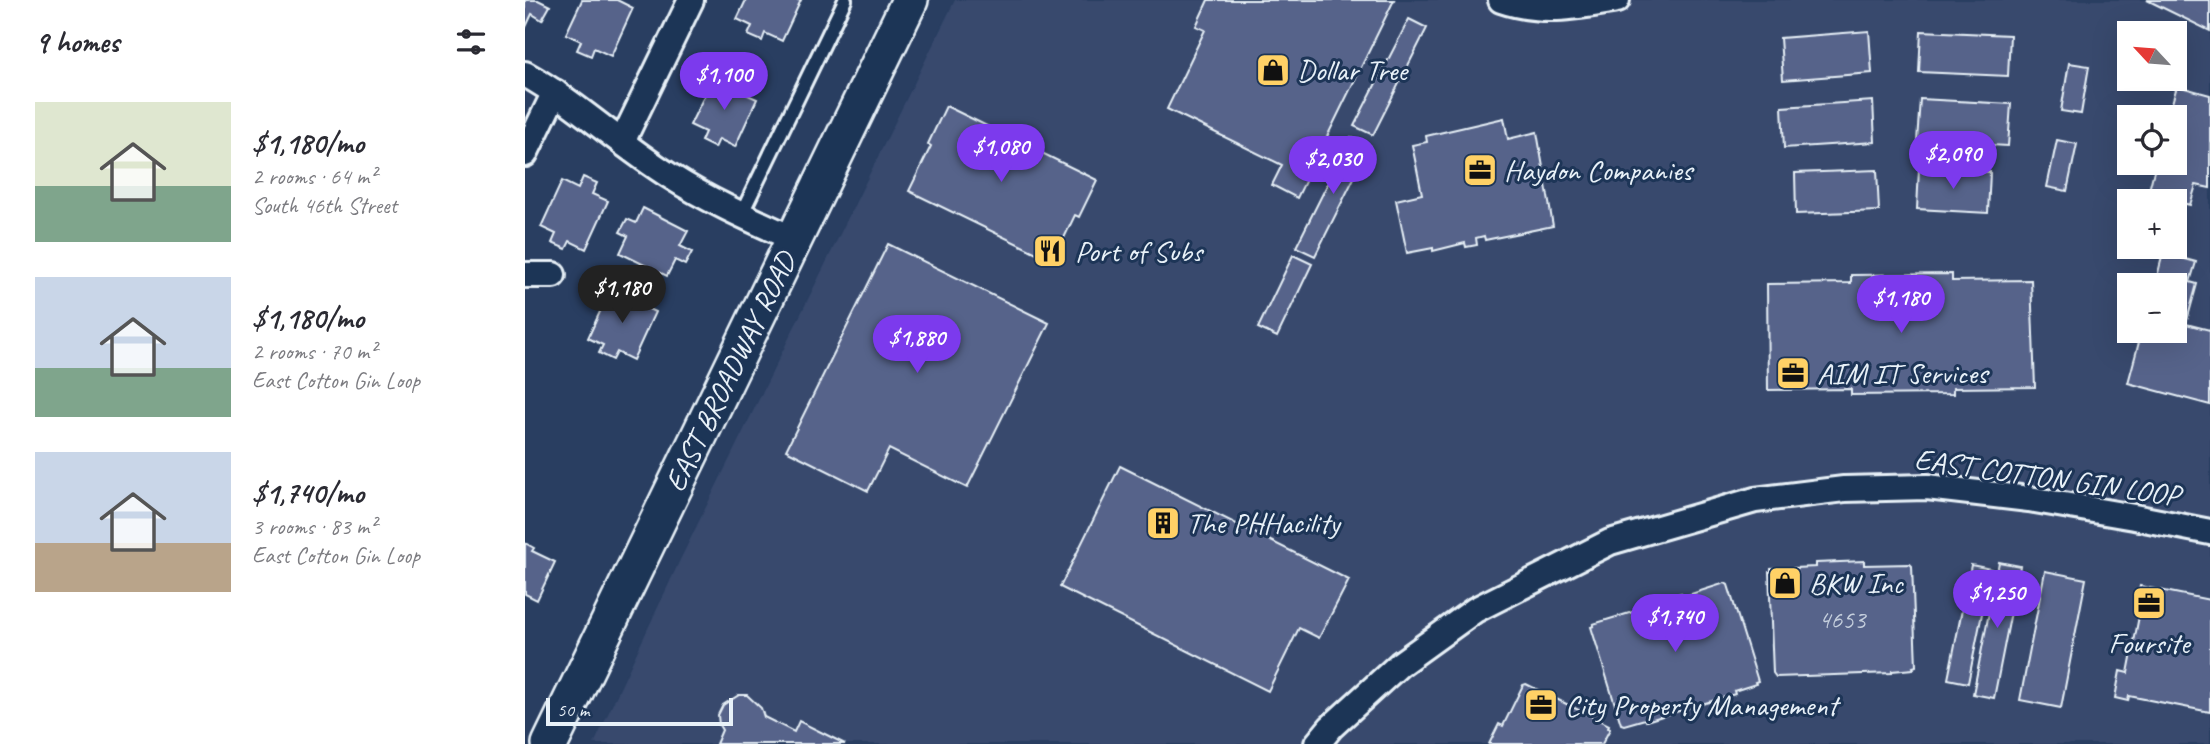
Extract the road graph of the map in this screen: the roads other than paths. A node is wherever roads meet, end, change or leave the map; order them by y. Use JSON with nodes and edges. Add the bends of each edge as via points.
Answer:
{"nodes":[{"id":1,"x":691,"y":0,"type":"edge"},
{"id":2,"x":845,"y":0,"type":"edge"},
{"id":3,"x":911,"y":0,"type":"edge"},
{"id":4,"x":1501,"y":0,"type":"edge"},
{"id":5,"x":1617,"y":0,"type":"edge"},
{"id":6,"x":525,"y":74,"type":"edge"},
{"id":7,"x":555,"y":92,"type":"junction"},
{"id":8,"x":622,"y":142,"type":"junction"},
{"id":9,"x":525,"y":154,"type":"edge"},
{"id":10,"x":741,"y":215,"type":"junction"},
{"id":11,"x":794,"y":239,"type":"junction"},
{"id":12,"x":525,"y":275,"type":"edge"},
{"id":13,"x":553,"y":275,"type":"dead end"},
{"id":14,"x":2210,"y":532,"type":"edge"},
{"id":15,"x":550,"y":744,"type":"edge"},
{"id":16,"x":1317,"y":744,"type":"edge"}],
"edges":[{"from":1,"to":8,"type":"street"},
{"from":2,"to":10,"type":"lane"},
{"from":3,"to":11,"type":"main road","name":"EAST BROADWAY ROAD"},
{"from":4,"to":5,"type":"street","via":[[1540,9]]},
{"from":6,"to":7,"type":"street"},
{"from":7,"to":8,"type":"street"},
{"from":7,"to":9,"type":"street"},
{"from":8,"to":10,"type":"street","via":[[668,176]]},
{"from":10,"to":11,"type":"street"},
{"from":11,"to":15,"type":"main road","name":"EAST BROADWAY ROAD"},
{"from":12,"to":13,"type":"street"},
{"from":14,"to":16,"type":"street","name":"EAST COTTON GIN LOOP","via":[[2029,499],[1927,487],[1844,489],[1755,500],[1610,542],[1475,610],[1401,664]]}]}
